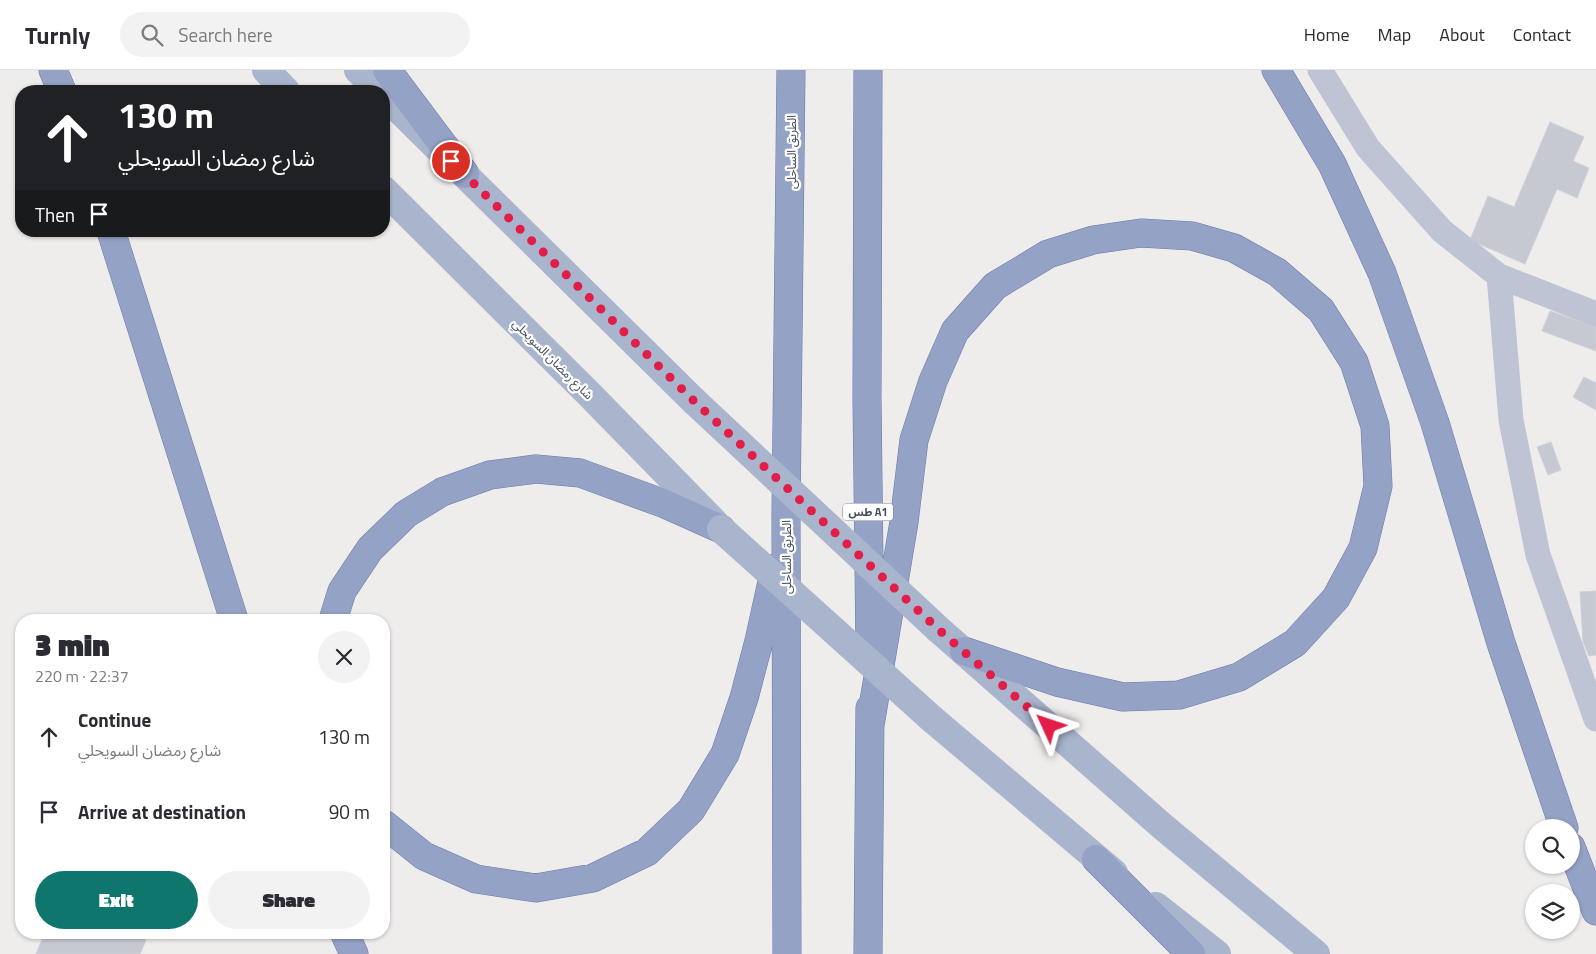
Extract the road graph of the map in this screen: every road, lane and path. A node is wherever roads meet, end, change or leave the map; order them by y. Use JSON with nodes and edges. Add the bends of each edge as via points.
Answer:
{"nodes":[{"id":1,"x":53,"y":70,"type":"edge"},
{"id":2,"x":266,"y":70,"type":"edge"},
{"id":3,"x":358,"y":70,"type":"edge"},
{"id":4,"x":387,"y":70,"type":"edge"},
{"id":5,"x":777,"y":70,"type":"edge"},
{"id":6,"x":791,"y":70,"type":"edge"},
{"id":7,"x":868,"y":70,"type":"edge"},
{"id":8,"x":1276,"y":70,"type":"edge"},
{"id":9,"x":1320,"y":70,"type":"edge"},
{"id":10,"x":59,"y":85,"type":"edge"},
{"id":11,"x":280,"y":85,"type":"edge"},
{"id":12,"x":374,"y":85,"type":"edge"},
{"id":13,"x":390,"y":101,"type":"edge"},
{"id":14,"x":791,"y":170,"type":"junction"},
{"id":15,"x":465,"y":174,"type":"junction"},
{"id":16,"x":390,"y":196,"type":"edge"},
{"id":17,"x":113,"y":237,"type":"edge"},
{"id":18,"x":1499,"y":276,"type":"junction"},
{"id":19,"x":1596,"y":314,"type":"edge"},
{"id":20,"x":786,"y":516,"type":"junction"},
{"id":21,"x":721,"y":528,"type":"junction"},
{"id":22,"x":232,"y":614,"type":"edge"},
{"id":23,"x":335,"y":614,"type":"edge"},
{"id":24,"x":964,"y":651,"type":"junction"},
{"id":25,"x":1596,"y":719,"type":"edge"},
{"id":26,"x":870,"y":725,"type":"junction"},
{"id":27,"x":1561,"y":819,"type":"edge"},
{"id":28,"x":390,"y":829,"type":"edge"},
{"id":29,"x":1096,"y":859,"type":"junction"},
{"id":30,"x":1580,"y":870,"type":"edge"},
{"id":31,"x":1596,"y":911,"type":"edge"},
{"id":32,"x":868,"y":917,"type":"junction"},
{"id":33,"x":347,"y":939,"type":"edge"},
{"id":34,"x":354,"y":954,"type":"edge"},
{"id":35,"x":787,"y":954,"type":"edge"},
{"id":36,"x":868,"y":954,"type":"edge"},
{"id":37,"x":873,"y":954,"type":"edge"},
{"id":38,"x":1191,"y":954,"type":"edge"},
{"id":39,"x":1217,"y":954,"type":"edge"},
{"id":40,"x":1316,"y":954,"type":"edge"}],
"edges":[{"from":1,"to":10,"type":"highway"},
{"from":2,"to":11,"type":"main road"},
{"from":3,"to":12,"type":"main road"},
{"from":4,"to":15,"type":"highway"},
{"from":5,"to":14,"type":"highway"},
{"from":6,"to":14,"type":"highway","name":"الطريق الساحلى"},
{"from":7,"to":26,"type":"highway","number":"طس A1"},
{"from":8,"to":27,"type":"highway","via":[[1332,164],[1382,272]]},
{"from":9,"to":18,"type":"street","via":[[1368,148],[1442,231]]},
{"from":13,"to":15,"type":"main road"},
{"from":14,"to":20,"type":"highway","name":"الطريق الساحلى"},
{"from":15,"to":24,"type":"main road","bridge":true,"via":[[695,402]]},
{"from":16,"to":21,"type":"main road","name":"شارع رمضان السويحلي"},
{"from":17,"to":22,"type":"highway"},
{"from":18,"to":19,"type":"street"},
{"from":18,"to":25,"type":"street","via":[[1511,420],[1538,555]]},
{"from":20,"to":28,"type":"highway","via":[[759,641],[725,754],[691,810],[647,852],[593,878],[536,888],[476,879],[424,856]]},
{"from":20,"to":35,"type":"highway","name":"الطريق الساحلى"},
{"from":21,"to":23,"type":"highway","via":[[580,473],[536,469],[490,475],[442,492],[406,514],[370,549],[342,591]]},
{"from":21,"to":29,"type":"main road","name":"شارع رمضان السويحلي","bridge":true,"via":[[932,719]]},
{"from":24,"to":26,"type":"highway","via":[[1057,682],[1123,697],[1179,695],[1239,677],[1295,643],[1336,598],[1363,548],[1378,486],[1375,426],[1354,362],[1321,310],[1277,272],[1234,248],[1192,236],[1141,233],[1093,240],[1048,254],[995,286],[955,331],[933,381],[914,440],[904,522]]},
{"from":24,"to":40,"type":"main road","via":[[1162,826]]},
{"from":26,"to":32,"type":"highway","number":"طس A1"},
{"from":29,"to":38,"type":"highway"},
{"from":29,"to":39,"type":"main road","name":"شارع رمضان السويحلي"},
{"from":30,"to":31,"type":"highway"},
{"from":32,"to":36,"type":"highway","number":"طس A1"},
{"from":32,"to":37,"type":"highway"},
{"from":33,"to":34,"type":"highway"}]}
